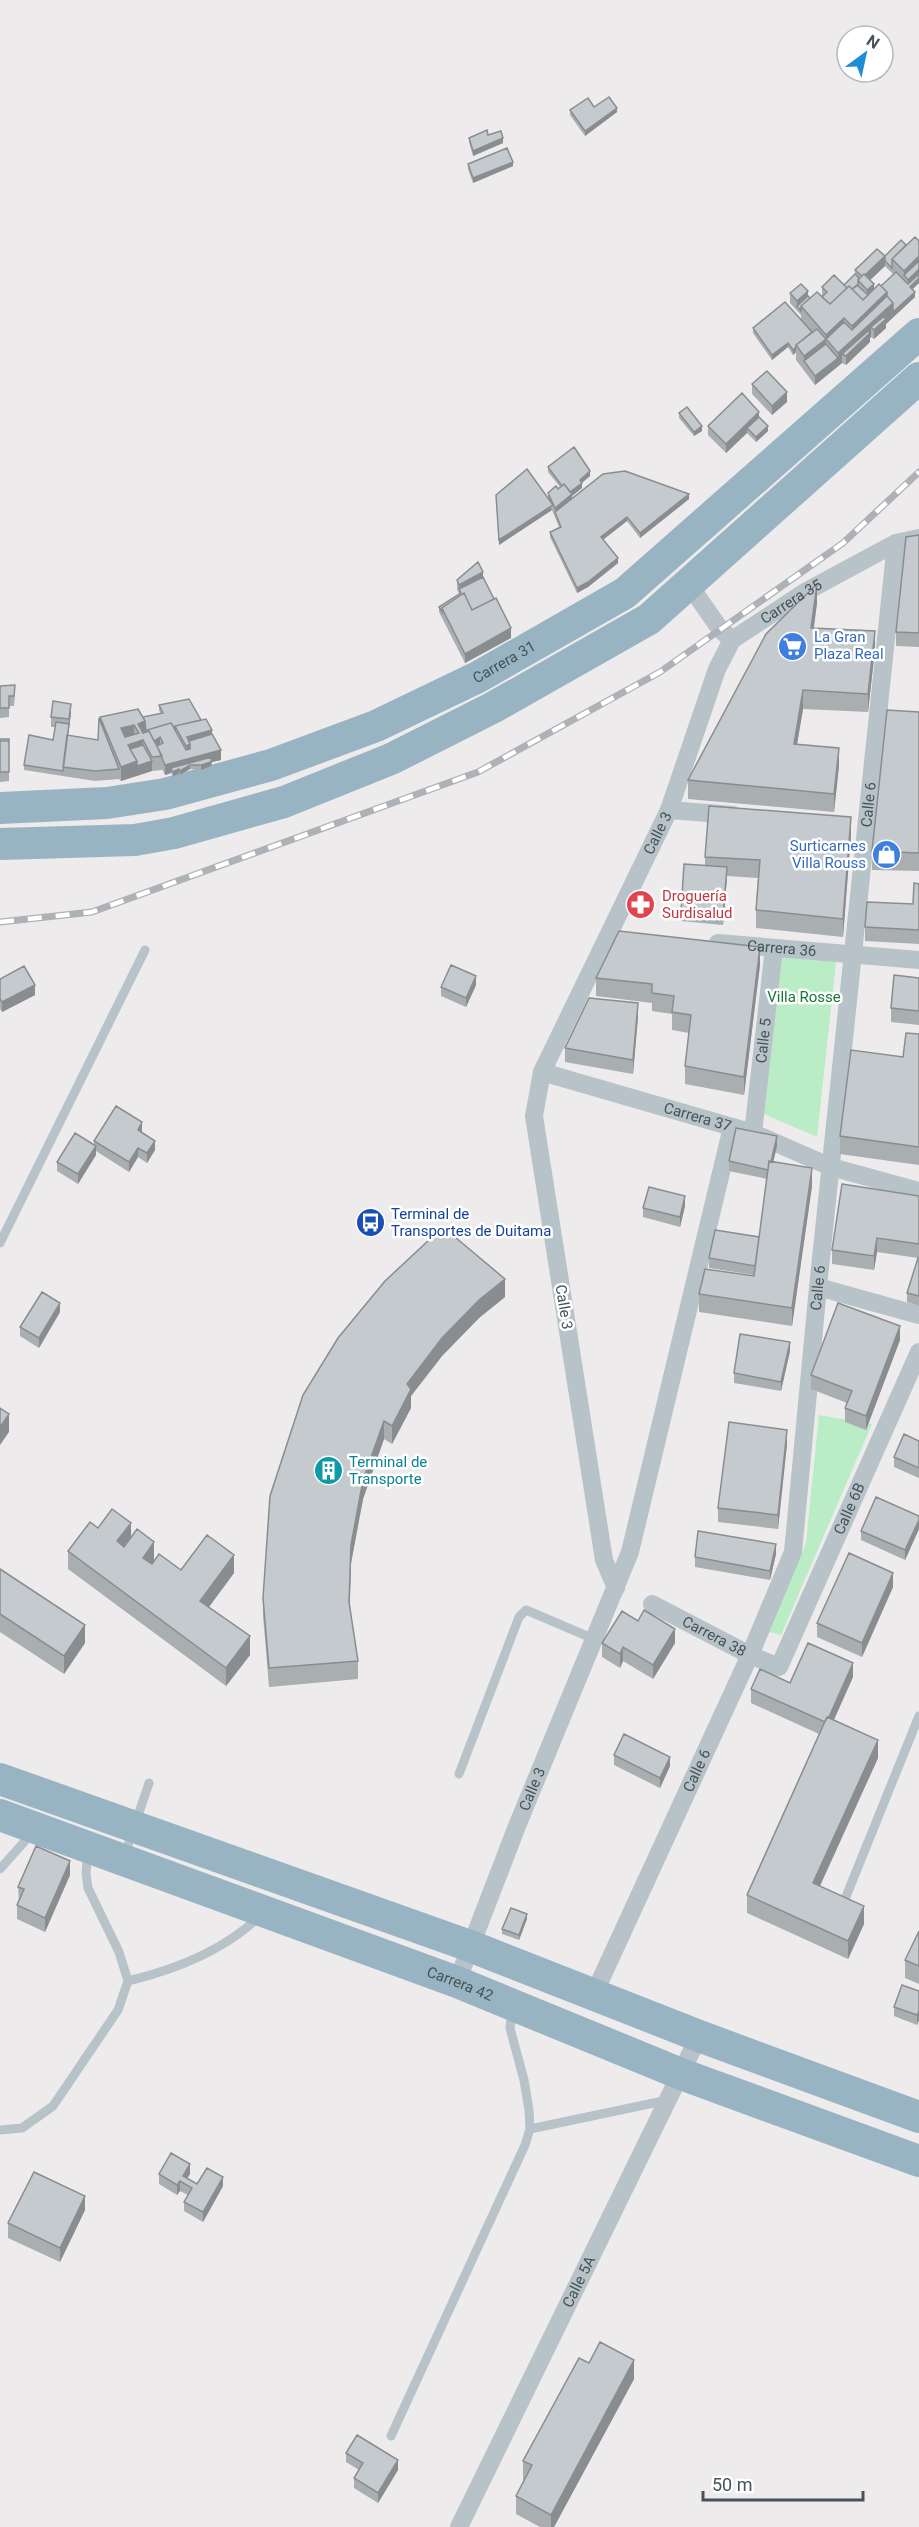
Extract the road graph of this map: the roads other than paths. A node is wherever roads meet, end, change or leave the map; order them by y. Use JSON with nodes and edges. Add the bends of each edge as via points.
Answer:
{"nodes":[{"id":1,"x":919,"y":334,"type":"edge"},
{"id":2,"x":919,"y":378,"type":"edge"},
{"id":3,"x":715,"y":514,"type":"junction"},
{"id":4,"x":919,"y":538,"type":"edge"},
{"id":5,"x":896,"y":543,"type":"junction"},
{"id":6,"x":688,"y":584,"type":"junction"},
{"id":7,"x":732,"y":640,"type":"junction"},
{"id":8,"x":0,"y":808,"type":"edge"},
{"id":9,"x":669,"y":810,"type":"junction"},
{"id":10,"x":750,"y":817,"type":"edge"},
{"id":11,"x":0,"y":844,"type":"edge"},
{"id":12,"x":609,"y":934,"type":"junction"},
{"id":13,"x":632,"y":936,"type":"edge"},
{"id":14,"x":703,"y":942,"type":"edge"},
{"id":15,"x":774,"y":948,"type":"junction"},
{"id":16,"x":145,"y":950,"type":"dead end"},
{"id":17,"x":853,"y":955,"type":"junction"},
{"id":18,"x":919,"y":960,"type":"edge"},
{"id":19,"x":542,"y":1072,"type":"junction"},
{"id":20,"x":732,"y":1127,"type":"junction"},
{"id":21,"x":753,"y":1133,"type":"junction"},
{"id":22,"x":831,"y":1167,"type":"junction"},
{"id":23,"x":919,"y":1191,"type":"edge"},
{"id":24,"x":0,"y":1243,"type":"edge"},
{"id":25,"x":818,"y":1287,"type":"junction"},
{"id":26,"x":919,"y":1315,"type":"edge"},
{"id":27,"x":919,"y":1352,"type":"edge"},
{"id":28,"x":615,"y":1588,"type":"junction"},
{"id":29,"x":652,"y":1604,"type":"dead end"},
{"id":30,"x":594,"y":1639,"type":"junction"},
{"id":31,"x":750,"y":1655,"type":"junction"},
{"id":32,"x":779,"y":1667,"type":"joint"},
{"id":33,"x":919,"y":1716,"type":"edge"},
{"id":34,"x":459,"y":1774,"type":"dead end"},
{"id":35,"x":0,"y":1779,"type":"edge"},
{"id":36,"x":149,"y":1783,"type":"dead end"},
{"id":37,"x":0,"y":1815,"type":"edge"},
{"id":38,"x":135,"y":1827,"type":"junction"},
{"id":39,"x":36,"y":1828,"type":"junction"},
{"id":40,"x":88,"y":1847,"type":"junction"},
{"id":41,"x":123,"y":1860,"type":"junction"},
{"id":42,"x":0,"y":1869,"type":"edge"},
{"id":43,"x":841,"y":1909,"type":"edge"},
{"id":44,"x":264,"y":1911,"type":"junction"},
{"id":45,"x":470,"y":1946,"type":"junction"},
{"id":46,"x":128,"y":1981,"type":"junction"},
{"id":47,"x":456,"y":1982,"type":"junction"},
{"id":48,"x":594,"y":1994,"type":"junction"},
{"id":49,"x":512,"y":2005,"type":"junction"},
{"id":50,"x":699,"y":2036,"type":"junction"},
{"id":51,"x":675,"y":2087,"type":"junction"},
{"id":52,"x":919,"y":2117,"type":"edge"},
{"id":53,"x":530,"y":2129,"type":"junction"},
{"id":54,"x":0,"y":2130,"type":"edge"},
{"id":55,"x":919,"y":2161,"type":"edge"},
{"id":56,"x":391,"y":2436,"type":"dead end"},
{"id":57,"x":459,"y":2527,"type":"edge"}],
"edges":[{"from":1,"to":3,"type":"highway","name":"Carrera 31"},
{"from":2,"to":6,"type":"highway"},
{"from":3,"to":6,"type":"highway","via":[[713,531],[687,574]]},
{"from":3,"to":8,"type":"highway","name":"Carrera 31","via":[[625,593],[478,677],[376,726],[271,765],[165,794],[107,803]]},
{"from":4,"to":5,"type":"street","name":"Carrera 35"},
{"from":5,"to":7,"type":"street","name":"Carrera 35","via":[[805,592]]},
{"from":5,"to":17,"type":"street","name":"Calle 6","via":[[860,826]]},
{"from":6,"to":7,"type":"street"},
{"from":6,"to":11,"type":"highway","via":[[649,619],[494,707],[391,759],[284,802],[135,840]]},
{"from":7,"to":9,"type":"street","name":"Calle 3","via":[[717,669]]},
{"from":9,"to":10,"type":"street"},
{"from":9,"to":12,"type":"street","name":"Calle 3"},
{"from":12,"to":13,"type":"street"},
{"from":12,"to":19,"type":"street","name":"Calle 3"},
{"from":14,"to":15,"type":"street","name":"Carrera 36"},
{"from":15,"to":17,"type":"street","name":"Carrera 36"},
{"from":15,"to":21,"type":"street","name":"Calle 5"},
{"from":16,"to":24,"type":"lane"},
{"from":17,"to":18,"type":"street","name":"Carrera 36"},
{"from":17,"to":22,"type":"street","name":"Calle 6"},
{"from":19,"to":20,"type":"street","name":"Carrera 37"},
{"from":19,"to":28,"type":"street","name":"Calle 3","via":[[534,1116],[604,1560]]},
{"from":20,"to":21,"type":"street","name":"Carrera 37"},
{"from":20,"to":28,"type":"street","via":[[630,1551]]},
{"from":21,"to":22,"type":"street","name":"Carrera 37"},
{"from":22,"to":23,"type":"street","name":"Carrera 37"},
{"from":22,"to":25,"type":"street","name":"Calle 6"},
{"from":25,"to":26,"type":"street"},
{"from":25,"to":31,"type":"street","name":"Calle 6","via":[[792,1552]]},
{"from":27,"to":32,"type":"street","name":"Calle 6B"},
{"from":28,"to":30,"type":"street","name":"Calle 3"},
{"from":29,"to":31,"type":"street","name":"Carrera 38"},
{"from":30,"to":34,"type":"lane","via":[[526,1610],[519,1617]]},
{"from":30,"to":45,"type":"street","name":"Calle 3"},
{"from":31,"to":32,"type":"street","name":"Carrera 38"},
{"from":31,"to":48,"type":"street","name":"Calle 6"},
{"from":33,"to":43,"type":"lane"},
{"from":35,"to":38,"type":"highway"},
{"from":36,"to":38,"type":"lane"},
{"from":37,"to":39,"type":"highway","name":"Carrera 42"},
{"from":38,"to":41,"type":"lane"},
{"from":38,"to":45,"type":"highway"},
{"from":39,"to":40,"type":"highway","name":"Carrera 42"},
{"from":39,"to":42,"type":"lane"},
{"from":40,"to":41,"type":"highway","name":"Carrera 42"},
{"from":40,"to":46,"type":"lane","via":[[88,1888],[119,1952]]},
{"from":41,"to":44,"type":"highway","name":"Carrera 42"},
{"from":44,"to":46,"type":"lane","via":[[226,1942],[160,1973]]},
{"from":44,"to":47,"type":"highway","name":"Carrera 42"},
{"from":45,"to":47,"type":"street","name":"Calle 3"},
{"from":45,"to":48,"type":"highway"},
{"from":46,"to":54,"type":"lane","via":[[118,2010],[53,2106],[22,2128]]},
{"from":47,"to":49,"type":"highway","name":"Carrera 42"},
{"from":48,"to":50,"type":"highway"},
{"from":49,"to":51,"type":"highway","name":"Carrera 42"},
{"from":49,"to":53,"type":"lane","via":[[510,2028],[524,2080]]},
{"from":50,"to":51,"type":"street","name":"Calle 5A"},
{"from":50,"to":52,"type":"highway"},
{"from":51,"to":53,"type":"lane"},
{"from":51,"to":55,"type":"highway","name":"Carrera 42"},
{"from":51,"to":57,"type":"street","name":"Calle 5A"},
{"from":53,"to":56,"type":"lane"}]}
